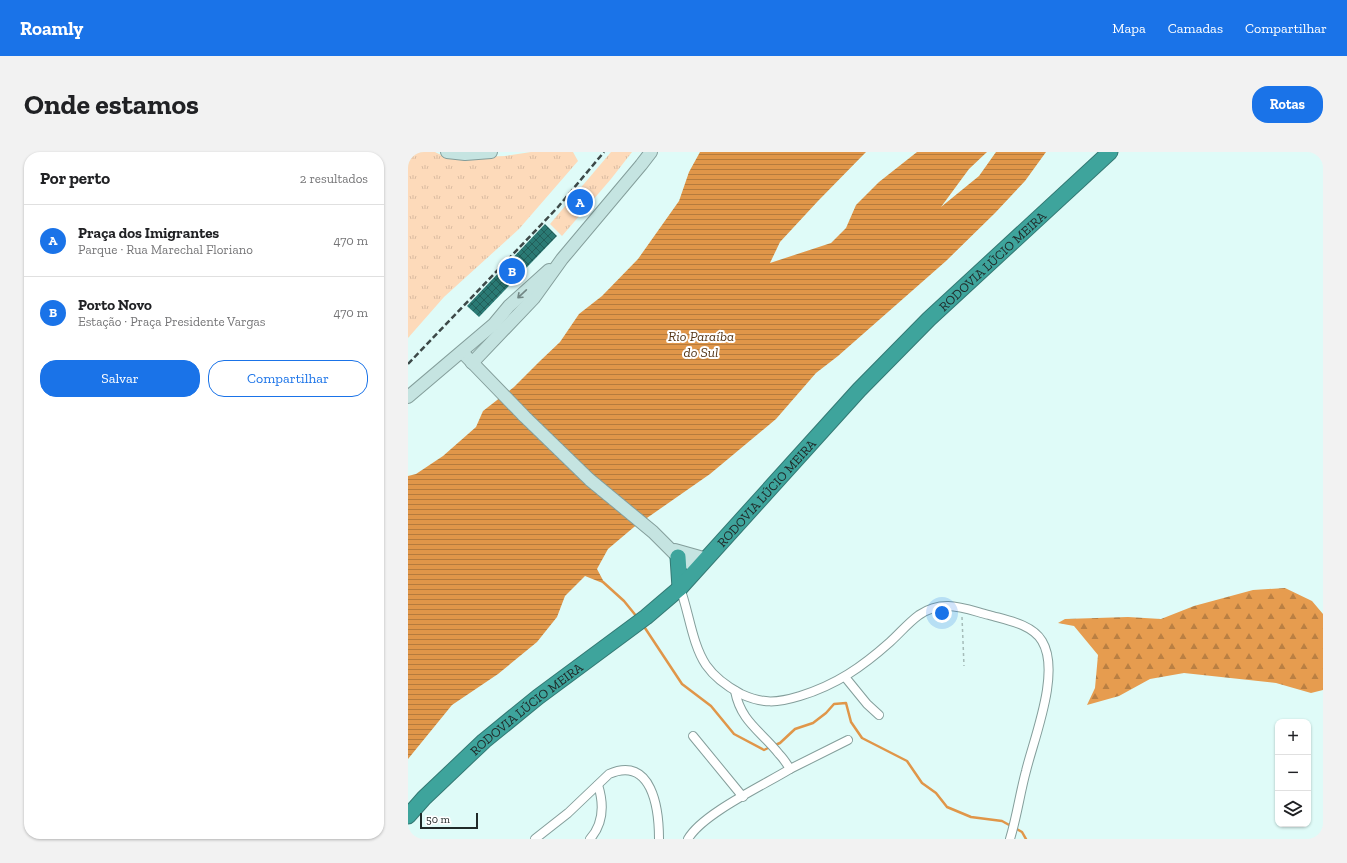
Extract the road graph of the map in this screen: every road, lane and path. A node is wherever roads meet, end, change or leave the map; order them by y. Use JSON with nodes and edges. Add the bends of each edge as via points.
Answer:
{"nodes":[{"id":1,"x":447,"y":152,"type":"edge"},
{"id":2,"x":491,"y":152,"type":"edge"},
{"id":3,"x":651,"y":152,"type":"edge"},
{"id":4,"x":1110,"y":152,"type":"edge"},
{"id":5,"x":497,"y":327,"type":"junction"},
{"id":6,"x":462,"y":352,"type":"junction"},
{"id":7,"x":472,"y":364,"type":"junction"},
{"id":8,"x":408,"y":397,"type":"edge"},
{"id":9,"x":672,"y":552,"type":"junction"},
{"id":10,"x":702,"y":564,"type":"junction"},
{"id":11,"x":680,"y":588,"type":"junction"},
{"id":12,"x":962,"y":609,"type":"junction"},
{"id":13,"x":964,"y":666,"type":"dead end"},
{"id":14,"x":845,"y":677,"type":"junction"},
{"id":15,"x":735,"y":691,"type":"junction"},
{"id":16,"x":879,"y":715,"type":"dead end"},
{"id":17,"x":693,"y":736,"type":"dead end"},
{"id":18,"x":848,"y":740,"type":"dead end"},
{"id":19,"x":790,"y":769,"type":"junction"},
{"id":20,"x":598,"y":785,"type":"junction"},
{"id":21,"x":743,"y":797,"type":"junction"},
{"id":22,"x":408,"y":816,"type":"edge"},
{"id":23,"x":1011,"y":835,"type":"edge"},
{"id":24,"x":535,"y":839,"type":"edge"},
{"id":25,"x":590,"y":839,"type":"edge"},
{"id":26,"x":658,"y":839,"type":"edge"},
{"id":27,"x":688,"y":839,"type":"edge"}],
"edges":[{"from":1,"to":2,"type":"main road"},
{"from":3,"to":5,"type":"main road","via":[[562,258],[534,298],[513,310]]},
{"from":4,"to":10,"type":"highway","name":"RODOVIA LÚCIO MEIRA","via":[[929,319],[870,379]]},
{"from":5,"to":6,"type":"main road"},
{"from":5,"to":7,"type":"main road","via":[[484,350]]},
{"from":6,"to":7,"type":"main road"},
{"from":6,"to":8,"type":"main road"},
{"from":7,"to":9,"type":"main road","via":[[590,480],[653,532]]},
{"from":9,"to":10,"type":"main road"},
{"from":9,"to":11,"type":"highway"},
{"from":10,"to":11,"type":"highway","name":"RODOVIA LÚCIO MEIRA"},
{"from":11,"to":15,"type":"street","via":[[697,648],[706,665],[716,677]]},
{"from":11,"to":22,"type":"highway","name":"RODOVIA LÚCIO MEIRA","via":[[629,630],[538,696],[484,741]]},
{"from":12,"to":13,"type":"path"},
{"from":12,"to":14,"type":"street","via":[[945,605],[926,610]]},
{"from":12,"to":23,"type":"street","via":[[1027,627],[1042,640],[1047,651],[1049,664],[1045,701]]},
{"from":14,"to":15,"type":"street","via":[[817,691],[776,702],[762,702]]},
{"from":14,"to":16,"type":"street"},
{"from":15,"to":19,"type":"street","via":[[743,714],[779,753]]},
{"from":17,"to":21,"type":"street"},
{"from":18,"to":19,"type":"street"},
{"from":19,"to":21,"type":"street"},
{"from":20,"to":24,"type":"street"},
{"from":20,"to":25,"type":"street","via":[[601,795],[601,816]]},
{"from":20,"to":26,"type":"street","via":[[609,774],[618,770],[628,769],[642,777],[649,786],[658,810]]},
{"from":21,"to":27,"type":"street","via":[[711,817]]}]}
